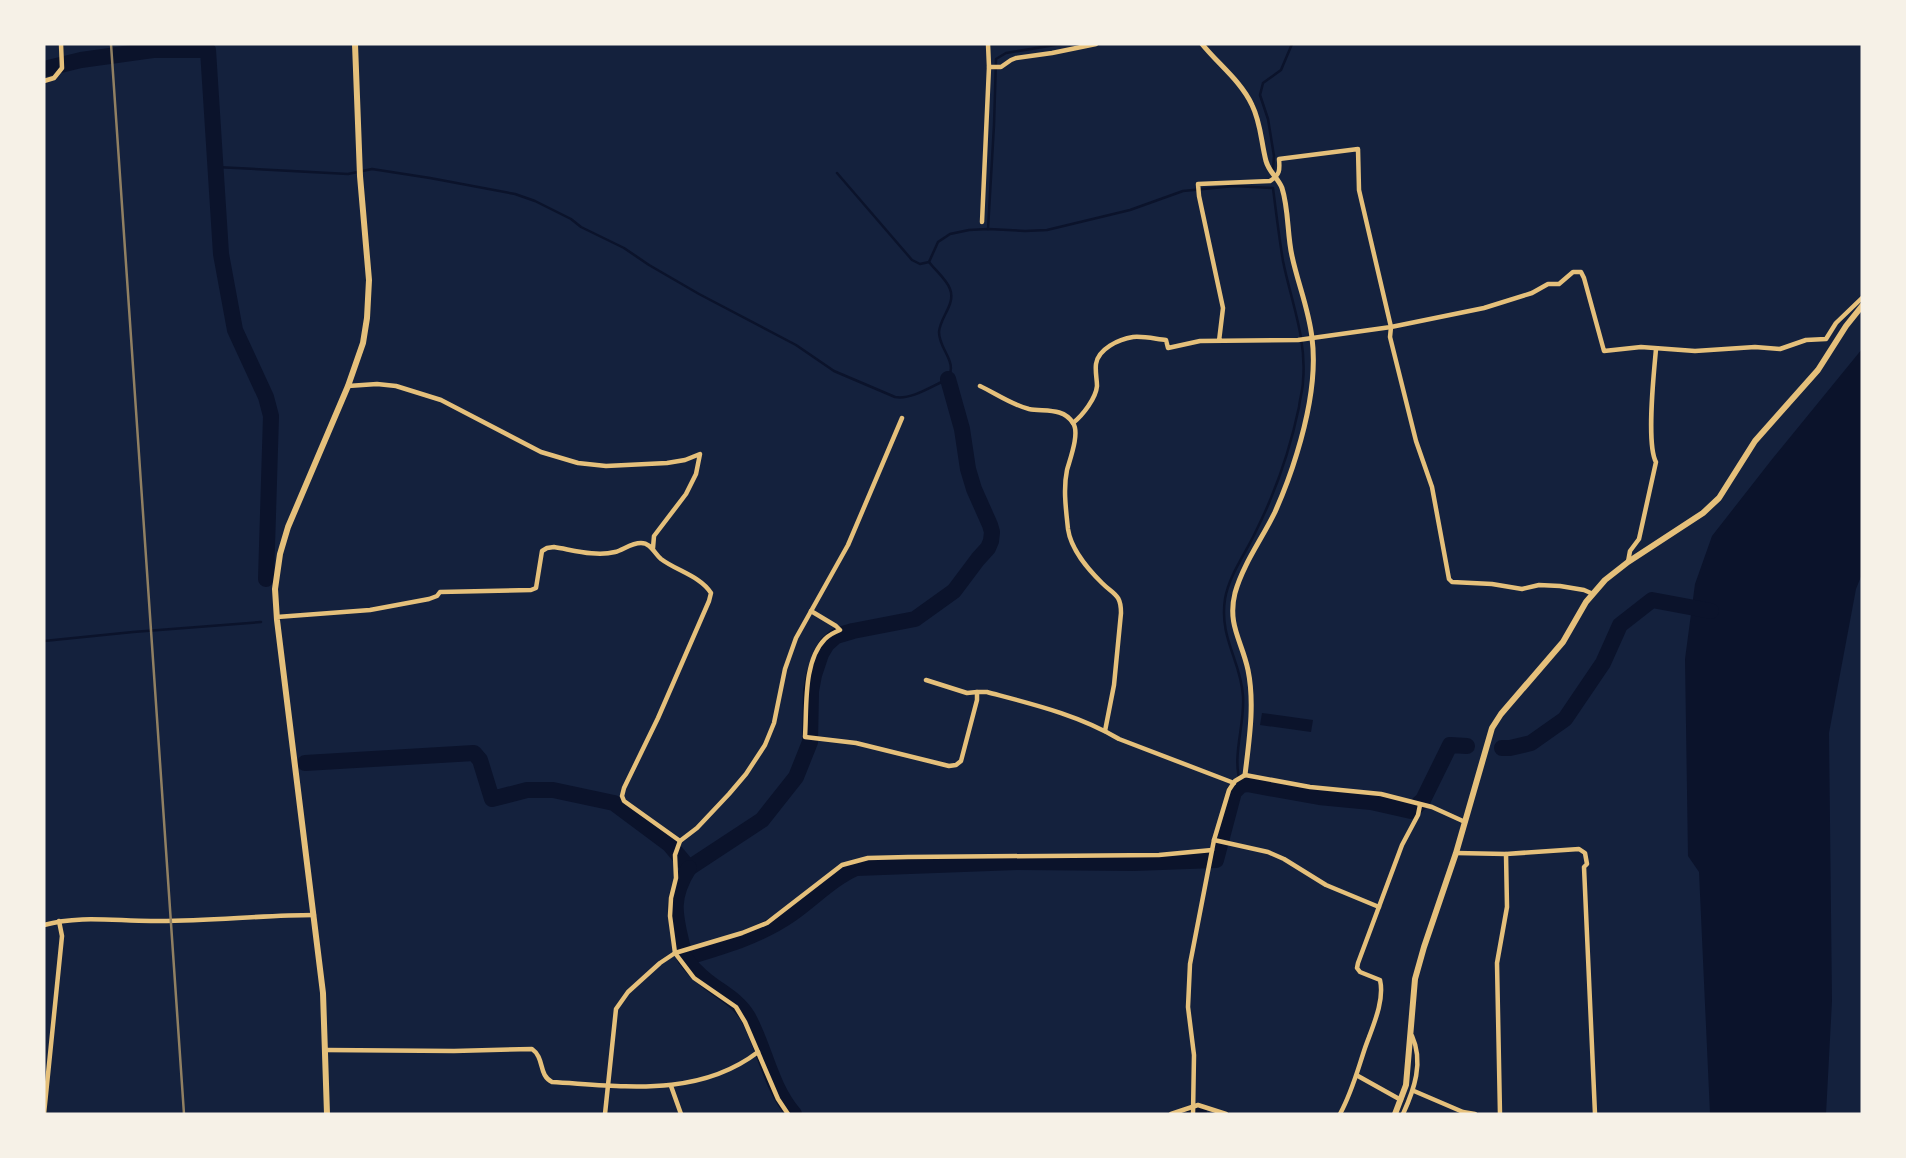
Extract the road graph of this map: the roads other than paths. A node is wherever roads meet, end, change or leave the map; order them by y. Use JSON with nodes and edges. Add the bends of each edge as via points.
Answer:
{"nodes":[{"id":1,"x":61,"y":44,"type":"edge"},
{"id":2,"x":355,"y":44,"type":"edge"},
{"id":3,"x":988,"y":44,"type":"edge"},
{"id":4,"x":1096,"y":44,"type":"edge"},
{"id":5,"x":1202,"y":44,"type":"edge"},
{"id":6,"x":990,"y":66,"type":"junction"},
{"id":7,"x":44,"y":81,"type":"edge"},
{"id":8,"x":1275,"y":177,"type":"junction"},
{"id":9,"x":982,"y":222,"type":"dead end"},
{"id":10,"x":1862,"y":298,"type":"edge"},
{"id":11,"x":1862,"y":306,"type":"edge"},
{"id":12,"x":1391,"y":327,"type":"junction"},
{"id":13,"x":1309,"y":338,"type":"junction"},
{"id":14,"x":1219,"y":341,"type":"junction"},
{"id":15,"x":1656,"y":349,"type":"junction"},
{"id":16,"x":980,"y":386,"type":"dead end"},
{"id":17,"x":348,"y":387,"type":"junction"},
{"id":18,"x":902,"y":418,"type":"dead end"},
{"id":19,"x":1073,"y":422,"type":"junction"},
{"id":20,"x":653,"y":549,"type":"junction"},
{"id":21,"x":1628,"y":562,"type":"junction"},
{"id":22,"x":1593,"y":594,"type":"junction"},
{"id":23,"x":811,"y":611,"type":"junction"},
{"id":24,"x":276,"y":617,"type":"junction"},
{"id":25,"x":926,"y":680,"type":"dead end"},
{"id":26,"x":977,"y":692,"type":"junction"},
{"id":27,"x":1105,"y":731,"type":"junction"},
{"id":28,"x":1243,"y":776,"type":"junction"},
{"id":29,"x":1235,"y":782,"type":"junction"},
{"id":30,"x":1418,"y":805,"type":"junction"},
{"id":31,"x":1465,"y":822,"type":"junction"},
{"id":32,"x":1214,"y":840,"type":"junction"},
{"id":33,"x":679,"y":844,"type":"junction"},
{"id":34,"x":1212,"y":852,"type":"junction"},
{"id":35,"x":1456,"y":853,"type":"junction"},
{"id":36,"x":1506,"y":854,"type":"junction"},
{"id":37,"x":1379,"y":907,"type":"junction"},
{"id":38,"x":314,"y":915,"type":"junction"},
{"id":39,"x":59,"y":920,"type":"junction"},
{"id":40,"x":44,"y":925,"type":"edge"},
{"id":41,"x":677,"y":953,"type":"junction"},
{"id":42,"x":1411,"y":1035,"type":"junction"},
{"id":43,"x":326,"y":1050,"type":"junction"},
{"id":44,"x":758,"y":1052,"type":"junction"},
{"id":45,"x":1357,"y":1076,"type":"junction"},
{"id":46,"x":608,"y":1085,"type":"junction"},
{"id":47,"x":671,"y":1086,"type":"junction"},
{"id":48,"x":1416,"y":1091,"type":"junction"},
{"id":49,"x":1401,"y":1100,"type":"junction"},
{"id":50,"x":1193,"y":1111,"type":"edge"},
{"id":51,"x":44,"y":1114,"type":"edge"},
{"id":52,"x":327,"y":1114,"type":"edge"},
{"id":53,"x":605,"y":1114,"type":"edge"},
{"id":54,"x":681,"y":1114,"type":"edge"},
{"id":55,"x":788,"y":1114,"type":"edge"},
{"id":56,"x":1171,"y":1114,"type":"edge"},
{"id":57,"x":1226,"y":1114,"type":"edge"},
{"id":58,"x":1340,"y":1114,"type":"edge"},
{"id":59,"x":1395,"y":1114,"type":"edge"},
{"id":60,"x":1403,"y":1114,"type":"edge"},
{"id":61,"x":1475,"y":1114,"type":"edge"},
{"id":62,"x":1500,"y":1114,"type":"edge"},
{"id":63,"x":1595,"y":1114,"type":"edge"}],
"edges":[{"from":1,"to":7,"type":"street","via":[[62,68]]},
{"from":2,"to":17,"type":"main road","via":[[369,281],[368,318]]},
{"from":3,"to":6,"type":"street"},
{"from":4,"to":6,"type":"street"},
{"from":5,"to":8,"type":"street","via":[[1252,104],[1266,162]]},
{"from":6,"to":9,"type":"street"},
{"from":8,"to":12,"type":"street","via":[[1279,159],[1358,149],[1359,190]]},
{"from":8,"to":13,"type":"street","via":[[1282,187]]},
{"from":8,"to":14,"type":"street","via":[[1198,184],[1223,308]]},
{"from":10,"to":15,"type":"street","via":[[1819,341],[1806,340],[1780,349]]},
{"from":11,"to":21,"type":"main road","via":[[1818,370],[1755,441],[1719,498]]},
{"from":12,"to":13,"type":"street"},
{"from":12,"to":15,"type":"street","via":[[1484,308],[1559,284],[1573,272],[1581,272],[1604,351]]},
{"from":12,"to":22,"type":"street","via":[[1416,441],[1432,487],[1449,579],[1522,589],[1560,586]]},
{"from":13,"to":14,"type":"street"},
{"from":13,"to":28,"type":"street","via":[[1314,368],[1297,454],[1235,594],[1232,615],[1250,691]]},
{"from":14,"to":19,"type":"street","via":[[1168,348],[1166,340],[1134,337],[1117,342],[1100,353],[1097,389]]},
{"from":15,"to":21,"type":"street","via":[[1652,432],[1656,462],[1639,539]]},
{"from":16,"to":19,"type":"street","via":[[1028,409],[1051,410]]},
{"from":17,"to":20,"type":"street","via":[[396,386],[441,400],[541,452],[578,463],[667,463],[700,454],[696,474],[654,536]]},
{"from":17,"to":24,"type":"main road","via":[[288,527],[275,589]]},
{"from":18,"to":23,"type":"street","via":[[849,545]]},
{"from":19,"to":27,"type":"street","via":[[1075,441],[1065,493],[1072,543],[1121,603]]},
{"from":20,"to":24,"type":"street","via":[[643,542],[606,553],[547,548],[542,551],[536,587],[531,590],[440,592],[429,599],[370,610]]},
{"from":20,"to":33,"type":"street","via":[[711,593],[622,796]]},
{"from":21,"to":22,"type":"main road"},
{"from":22,"to":31,"type":"main road","via":[[1563,642],[1492,728]]},
{"from":23,"to":26,"type":"street","via":[[839,630],[826,637],[810,669],[805,737],[956,765],[961,761]]},
{"from":23,"to":33,"type":"street","via":[[789,658],[765,745],[729,794]]},
{"from":24,"to":38,"type":"main road"},
{"from":25,"to":26,"type":"street"},
{"from":26,"to":27,"type":"street","via":[[1044,708]]},
{"from":27,"to":29,"type":"street"},
{"from":28,"to":29,"type":"street"},
{"from":28,"to":30,"type":"street","via":[[1381,794]]},
{"from":29,"to":32,"type":"street"},
{"from":30,"to":31,"type":"street"},
{"from":30,"to":37,"type":"street","via":[[1418,815]]},
{"from":31,"to":35,"type":"main road"},
{"from":32,"to":34,"type":"street"},
{"from":32,"to":37,"type":"street","via":[[1268,852],[1326,886]]},
{"from":33,"to":41,"type":"street","via":[[670,916]]},
{"from":34,"to":41,"type":"street","via":[[868,858],[842,865],[766,922]]},
{"from":34,"to":50,"type":"street","via":[[1187,985],[1194,1055]]},
{"from":35,"to":36,"type":"street"},
{"from":35,"to":42,"type":"main road","via":[[1415,979]]},
{"from":36,"to":62,"type":"street","via":[[1507,907],[1497,963]]},
{"from":36,"to":63,"type":"street","via":[[1579,849],[1585,853]]},
{"from":37,"to":45,"type":"street","via":[[1357,968],[1382,984]]},
{"from":38,"to":39,"type":"street","via":[[153,922]]},
{"from":38,"to":43,"type":"main road"},
{"from":39,"to":40,"type":"street"},
{"from":39,"to":51,"type":"street","via":[[62,936]]},
{"from":41,"to":44,"type":"street","via":[[694,978],[736,1007]]},
{"from":41,"to":46,"type":"street","via":[[628,992],[616,1009]]},
{"from":42,"to":48,"type":"street","via":[[1417,1046]]},
{"from":42,"to":49,"type":"main road"},
{"from":43,"to":46,"type":"street","via":[[532,1049],[552,1082]]},
{"from":43,"to":52,"type":"main road"},
{"from":44,"to":47,"type":"street","via":[[718,1075]]},
{"from":44,"to":55,"type":"street"},
{"from":45,"to":49,"type":"street"},
{"from":45,"to":58,"type":"street"},
{"from":46,"to":47,"type":"street"},
{"from":46,"to":53,"type":"street"},
{"from":47,"to":54,"type":"street"},
{"from":48,"to":60,"type":"street"},
{"from":48,"to":61,"type":"street"},
{"from":49,"to":59,"type":"main road"},
{"from":50,"to":56,"type":"street","via":[[1188,1108]]},
{"from":50,"to":57,"type":"street","via":[[1198,1105]]}]}
